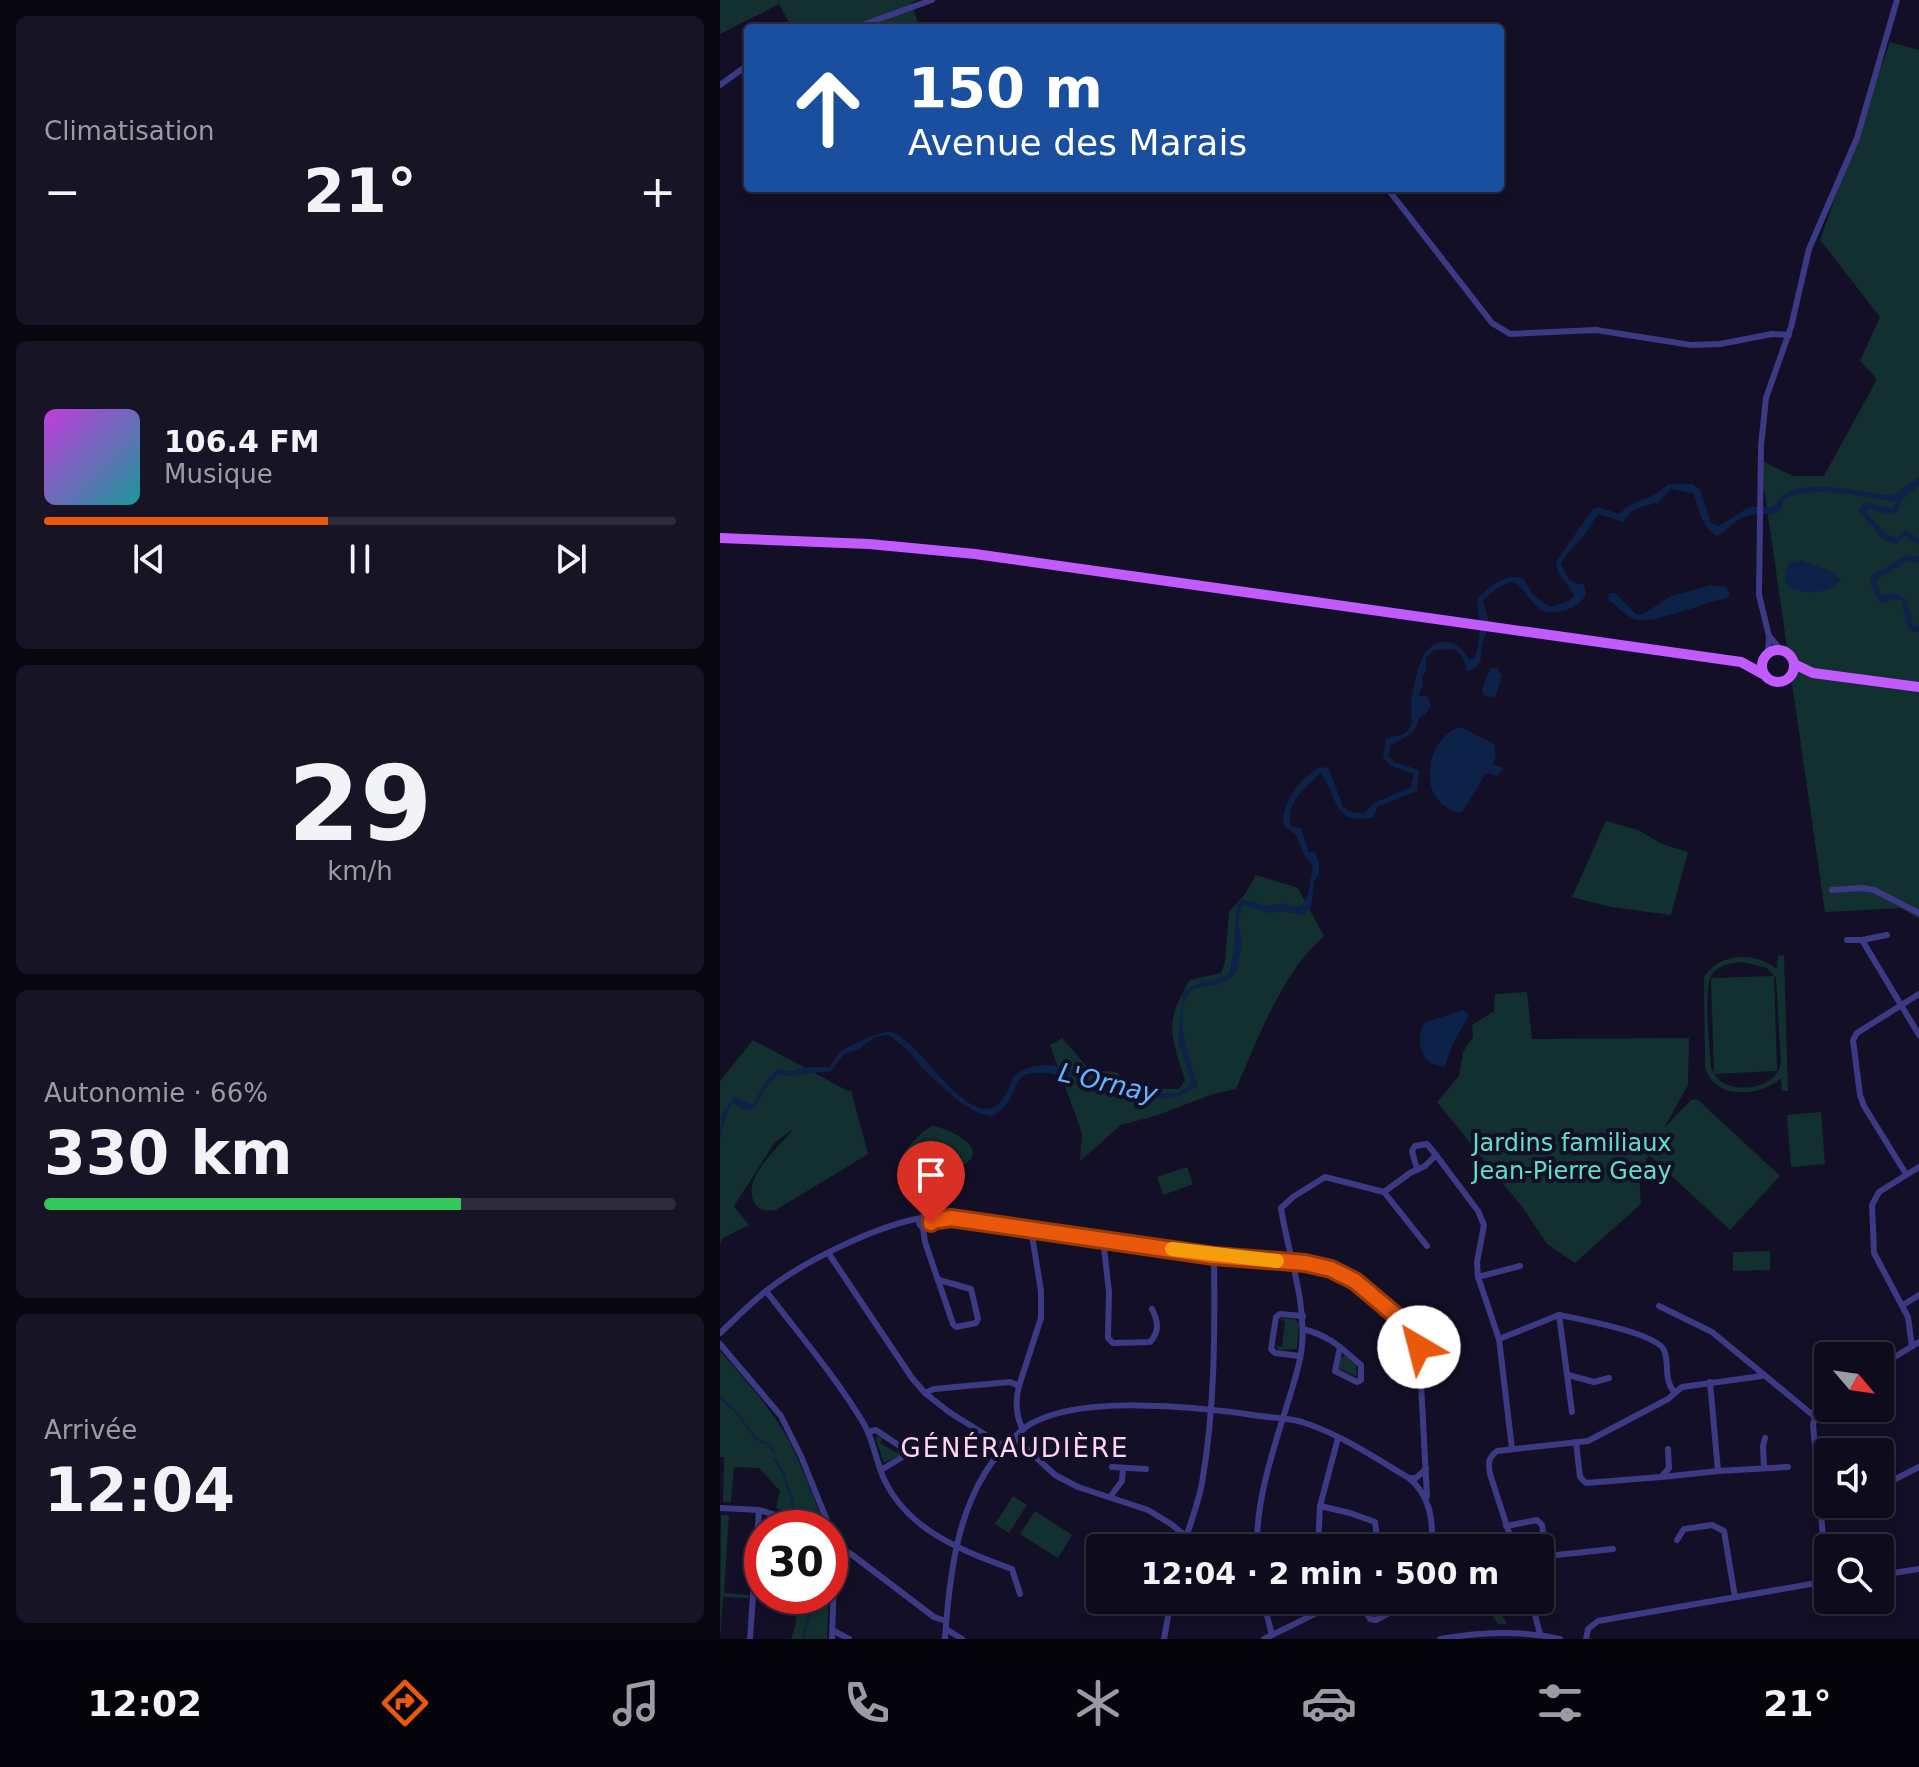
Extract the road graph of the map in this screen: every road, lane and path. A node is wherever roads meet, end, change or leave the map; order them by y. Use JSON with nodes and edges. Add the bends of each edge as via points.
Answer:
{"nodes":[{"id":1,"x":932,"y":0,"type":"edge"},
{"id":2,"x":1897,"y":0,"type":"edge"},
{"id":3,"x":865,"y":24,"type":"edge"},
{"id":4,"x":744,"y":68,"type":"edge"},
{"id":5,"x":720,"y":85,"type":"edge"},
{"id":6,"x":1390,"y":192,"type":"edge"},
{"id":7,"x":1789,"y":335,"type":"junction"},
{"id":8,"x":720,"y":538,"type":"edge"},
{"id":9,"x":1769,"y":636,"type":"junction"},
{"id":10,"x":1781,"y":650,"type":"junction"},
{"id":11,"x":1766,"y":655,"type":"junction"},
{"id":12,"x":1741,"y":662,"type":"junction"},
{"id":13,"x":1794,"y":664,"type":"junction"},
{"id":14,"x":1813,"y":673,"type":"junction"},
{"id":15,"x":1763,"y":674,"type":"junction"},
{"id":16,"x":1790,"y":677,"type":"junction"},
{"id":17,"x":1919,"y":687,"type":"edge"},
{"id":18,"x":1832,"y":890,"type":"dead end"},
{"id":19,"x":1919,"y":913,"type":"edge"},
{"id":20,"x":1887,"y":935,"type":"dead end"},
{"id":21,"x":1847,"y":940,"type":"dead end"},
{"id":22,"x":1862,"y":940,"type":"junction"},
{"id":23,"x":1919,"y":994,"type":"edge"},
{"id":24,"x":1900,"y":1006,"type":"junction"},
{"id":25,"x":1919,"y":1035,"type":"edge"},
{"id":26,"x":1436,"y":1155,"type":"junction"},
{"id":27,"x":1919,"y":1167,"type":"edge"},
{"id":28,"x":1417,"y":1169,"type":"junction"},
{"id":29,"x":1906,"y":1174,"type":"junction"},
{"id":30,"x":1384,"y":1192,"type":"junction"},
{"id":31,"x":925,"y":1224,"type":"junction"},
{"id":32,"x":1031,"y":1229,"type":"junction"},
{"id":33,"x":1103,"y":1239,"type":"junction"},
{"id":34,"x":1427,"y":1246,"type":"dead end"},
{"id":35,"x":829,"y":1254,"type":"junction"},
{"id":36,"x":1214,"y":1256,"type":"junction"},
{"id":37,"x":1294,"y":1263,"type":"junction"},
{"id":38,"x":1520,"y":1266,"type":"dead end"},
{"id":39,"x":1478,"y":1277,"type":"junction"},
{"id":40,"x":939,"y":1280,"type":"junction"},
{"id":41,"x":766,"y":1291,"type":"junction"},
{"id":42,"x":1919,"y":1295,"type":"edge"},
{"id":43,"x":1903,"y":1305,"type":"junction"},
{"id":44,"x":1659,"y":1306,"type":"dead end"},
{"id":45,"x":1152,"y":1309,"type":"dead end"},
{"id":46,"x":1559,"y":1315,"type":"junction"},
{"id":47,"x":1303,"y":1316,"type":"junction"},
{"id":48,"x":1303,"y":1329,"type":"junction"},
{"id":49,"x":720,"y":1333,"type":"edge"},
{"id":50,"x":1499,"y":1339,"type":"junction"},
{"id":51,"x":1919,"y":1342,"type":"edge"},
{"id":52,"x":720,"y":1344,"type":"edge"},
{"id":53,"x":1912,"y":1346,"type":"junction"},
{"id":54,"x":1340,"y":1347,"type":"junction"},
{"id":55,"x":1300,"y":1356,"type":"junction"},
{"id":56,"x":1894,"y":1357,"type":"edge"},
{"id":57,"x":1568,"y":1375,"type":"junction"},
{"id":58,"x":1762,"y":1376,"type":"junction"},
{"id":59,"x":1609,"y":1378,"type":"dead end"},
{"id":60,"x":1710,"y":1382,"type":"junction"},
{"id":61,"x":1019,"y":1386,"type":"junction"},
{"id":62,"x":1674,"y":1392,"type":"junction"},
{"id":63,"x":925,"y":1393,"type":"junction"},
{"id":64,"x":1210,"y":1408,"type":"junction"},
{"id":65,"x":1572,"y":1412,"type":"dead end"},
{"id":66,"x":1814,"y":1416,"type":"edge"},
{"id":67,"x":1283,"y":1418,"type":"junction"},
{"id":68,"x":1023,"y":1430,"type":"junction"},
{"id":69,"x":868,"y":1432,"type":"junction"},
{"id":70,"x":1015,"y":1438,"type":"junction"},
{"id":71,"x":1338,"y":1438,"type":"junction"},
{"id":72,"x":1765,"y":1438,"type":"dead end"},
{"id":73,"x":1576,"y":1442,"type":"junction"},
{"id":74,"x":1005,"y":1447,"type":"junction"},
{"id":75,"x":1512,"y":1449,"type":"junction"},
{"id":76,"x":1668,"y":1449,"type":"dead end"},
{"id":77,"x":1112,"y":1467,"type":"dead end"},
{"id":78,"x":1764,"y":1467,"type":"junction"},
{"id":79,"x":1788,"y":1467,"type":"dead end"},
{"id":80,"x":1919,"y":1467,"type":"edge"},
{"id":81,"x":1123,"y":1469,"type":"junction"},
{"id":82,"x":1146,"y":1469,"type":"dead end"},
{"id":83,"x":1426,"y":1469,"type":"junction"},
{"id":84,"x":881,"y":1470,"type":"junction"},
{"id":85,"x":1718,"y":1471,"type":"junction"},
{"id":86,"x":1661,"y":1477,"type":"junction"},
{"id":87,"x":1409,"y":1478,"type":"junction"},
{"id":88,"x":1894,"y":1480,"type":"edge"},
{"id":89,"x":1427,"y":1496,"type":"junction"},
{"id":90,"x":1110,"y":1497,"type":"junction"},
{"id":91,"x":1320,"y":1506,"type":"junction"},
{"id":92,"x":720,"y":1508,"type":"edge"},
{"id":93,"x":759,"y":1510,"type":"edge"},
{"id":94,"x":822,"y":1510,"type":"edge"},
{"id":95,"x":1506,"y":1526,"type":"junction"},
{"id":96,"x":1182,"y":1534,"type":"edge"},
{"id":97,"x":1187,"y":1534,"type":"edge"},
{"id":98,"x":1258,"y":1534,"type":"edge"},
{"id":99,"x":1319,"y":1534,"type":"edge"},
{"id":100,"x":1377,"y":1534,"type":"edge"},
{"id":101,"x":1433,"y":1534,"type":"edge"},
{"id":102,"x":1509,"y":1534,"type":"edge"},
{"id":103,"x":1543,"y":1534,"type":"edge"},
{"id":104,"x":1677,"y":1540,"type":"dead end"},
{"id":105,"x":957,"y":1549,"type":"junction"},
{"id":106,"x":1613,"y":1549,"type":"dead end"},
{"id":107,"x":848,"y":1552,"type":"edge"},
{"id":108,"x":1554,"y":1556,"type":"edge"},
{"id":109,"x":1919,"y":1569,"type":"edge"},
{"id":110,"x":1894,"y":1573,"type":"edge"},
{"id":111,"x":1814,"y":1583,"type":"edge"},
{"id":112,"x":1020,"y":1594,"type":"dead end"},
{"id":113,"x":1735,"y":1597,"type":"junction"},
{"id":114,"x":753,"y":1614,"type":"edge"},
{"id":115,"x":833,"y":1614,"type":"edge"},
{"id":116,"x":1168,"y":1614,"type":"edge"},
{"id":117,"x":1266,"y":1614,"type":"edge"},
{"id":118,"x":1313,"y":1614,"type":"edge"},
{"id":119,"x":1367,"y":1614,"type":"edge"},
{"id":120,"x":1387,"y":1614,"type":"edge"},
{"id":121,"x":1535,"y":1614,"type":"edge"},
{"id":122,"x":946,"y":1625,"type":"junction"},
{"id":123,"x":1540,"y":1634,"type":"junction"},
{"id":124,"x":833,"y":1635,"type":"edge"},
{"id":125,"x":1272,"y":1637,"type":"edge"},
{"id":126,"x":750,"y":1639,"type":"edge"},
{"id":127,"x":849,"y":1639,"type":"edge"},
{"id":128,"x":945,"y":1639,"type":"edge"},
{"id":129,"x":962,"y":1639,"type":"edge"},
{"id":130,"x":1164,"y":1639,"type":"edge"},
{"id":131,"x":1264,"y":1639,"type":"edge"},
{"id":132,"x":1440,"y":1639,"type":"edge"},
{"id":133,"x":1560,"y":1639,"type":"edge"},
{"id":134,"x":1586,"y":1639,"type":"edge"}],
"edges":[{"from":1,"to":3,"type":"street"},
{"from":2,"to":7,"type":"street","via":[[1857,138],[1809,249]]},
{"from":4,"to":5,"type":"street"},
{"from":6,"to":7,"type":"street","via":[[1492,323],[1510,334],[1596,330],[1707,346]]},
{"from":7,"to":9,"type":"street","via":[[1766,398],[1761,446],[1759,595]]},
{"from":8,"to":12,"type":"main road","via":[[975,554]]},
{"from":9,"to":10,"type":"street"},
{"from":9,"to":11,"type":"street"},
{"from":10,"to":11,"type":"main road"},
{"from":10,"to":13,"type":"main road"},
{"from":11,"to":12,"type":"main road"},
{"from":11,"to":15,"type":"main road"},
{"from":12,"to":15,"type":"main road"},
{"from":13,"to":14,"type":"main road"},
{"from":13,"to":16,"type":"main road"},
{"from":14,"to":16,"type":"main road"},
{"from":14,"to":17,"type":"main road"},
{"from":15,"to":16,"type":"main road","via":[[1775,682]]},
{"from":18,"to":19,"type":"street","via":[[1874,890]]},
{"from":20,"to":22,"type":"street"},
{"from":21,"to":22,"type":"street"},
{"from":22,"to":24,"type":"street"},
{"from":23,"to":24,"type":"street"},
{"from":24,"to":25,"type":"street"},
{"from":24,"to":29,"type":"street","via":[[1853,1040],[1864,1106]]},
{"from":26,"to":28,"type":"street"},
{"from":26,"to":28,"type":"street","via":[[1427,1144],[1415,1146]]},
{"from":26,"to":39,"type":"street","via":[[1484,1225]]},
{"from":27,"to":29,"type":"street"},
{"from":28,"to":30,"type":"street"},
{"from":29,"to":43,"type":"street","via":[[1879,1192],[1872,1205],[1874,1253]]},
{"from":30,"to":34,"type":"street"},
{"from":30,"to":37,"type":"street","via":[[1325,1177],[1288,1201],[1281,1208]]},
{"from":31,"to":32,"type":"street","via":[[951,1218]]},
{"from":31,"to":35,"type":"street","via":[[901,1223]]},
{"from":31,"to":40,"type":"street","via":[[925,1242]]},
{"from":32,"to":33,"type":"street"},
{"from":32,"to":61,"type":"street","via":[[1041,1318]]},
{"from":33,"to":36,"type":"street"},
{"from":33,"to":45,"type":"street","via":[[1108,1338],[1113,1343],[1150,1342],[1158,1322]]},
{"from":35,"to":41,"type":"street"},
{"from":35,"to":63,"type":"street"},
{"from":36,"to":37,"type":"street"},
{"from":36,"to":64,"type":"street"},
{"from":37,"to":47,"type":"street"},
{"from":37,"to":83,"type":"street","via":[[1331,1269],[1355,1281],[1409,1329],[1419,1347]]},
{"from":38,"to":39,"type":"street"},
{"from":39,"to":50,"type":"street"},
{"from":40,"to":40,"type":"street","via":[[953,1324],[976,1323],[971,1289]]},
{"from":41,"to":49,"type":"street"},
{"from":41,"to":69,"type":"street"},
{"from":42,"to":43,"type":"street"},
{"from":43,"to":53,"type":"street"},
{"from":44,"to":58,"type":"street","via":[[1712,1332]]},
{"from":46,"to":50,"type":"street"},
{"from":46,"to":57,"type":"street"},
{"from":46,"to":62,"type":"street","via":[[1620,1328],[1660,1345],[1667,1383]]},
{"from":47,"to":48,"type":"street"},
{"from":47,"to":55,"type":"street","via":[[1276,1317],[1271,1349]]},
{"from":48,"to":54,"type":"street","via":[[1323,1334]]},
{"from":48,"to":55,"type":"street"},
{"from":50,"to":75,"type":"street"},
{"from":51,"to":53,"type":"street"},
{"from":52,"to":94,"type":"street","via":[[781,1416]]},
{"from":53,"to":56,"type":"street"},
{"from":54,"to":54,"type":"street","via":[[1361,1365],[1361,1380],[1335,1371]]},
{"from":55,"to":67,"type":"street"},
{"from":57,"to":59,"type":"street","via":[[1594,1382]]},
{"from":57,"to":65,"type":"street"},
{"from":58,"to":60,"type":"street"},
{"from":58,"to":66,"type":"street"},
{"from":60,"to":62,"type":"street"},
{"from":60,"to":85,"type":"street"},
{"from":61,"to":63,"type":"street","via":[[1010,1382]]},
{"from":61,"to":68,"type":"street","via":[[1016,1402]]},
{"from":62,"to":73,"type":"street","via":[[1600,1436]]},
{"from":63,"to":74,"type":"street"},
{"from":64,"to":67,"type":"street"},
{"from":64,"to":68,"type":"street","via":[[1082,1410]]},
{"from":64,"to":97,"type":"street","via":[[1201,1487]]},
{"from":67,"to":71,"type":"street"},
{"from":67,"to":98,"type":"street","via":[[1262,1495]]},
{"from":68,"to":70,"type":"street"},
{"from":69,"to":84,"type":"street"},
{"from":69,"to":84,"type":"street","via":[[876,1430],[907,1451]]},
{"from":70,"to":74,"type":"street"},
{"from":70,"to":90,"type":"street","via":[[1055,1475]]},
{"from":71,"to":87,"type":"street"},
{"from":71,"to":91,"type":"street"},
{"from":72,"to":78,"type":"street"},
{"from":73,"to":75,"type":"street"},
{"from":73,"to":86,"type":"street","via":[[1580,1477],[1586,1483]]},
{"from":74,"to":105,"type":"street","via":[[978,1481]]},
{"from":75,"to":95,"type":"street","via":[[1497,1451],[1488,1462]]},
{"from":76,"to":86,"type":"street","via":[[1669,1468]]},
{"from":77,"to":81,"type":"street"},
{"from":78,"to":79,"type":"street"},
{"from":78,"to":85,"type":"street"},
{"from":80,"to":88,"type":"street"},
{"from":81,"to":82,"type":"street"},
{"from":81,"to":90,"type":"street","via":[[1122,1481]]},
{"from":83,"to":87,"type":"street"},
{"from":83,"to":89,"type":"street"},
{"from":84,"to":105,"type":"street","via":[[910,1515]]},
{"from":85,"to":86,"type":"street"},
{"from":87,"to":89,"type":"street"},
{"from":89,"to":101,"type":"street"},
{"from":90,"to":96,"type":"street","via":[[1159,1516]]},
{"from":91,"to":99,"type":"street"},
{"from":91,"to":100,"type":"street","via":[[1375,1522]]},
{"from":92,"to":93,"type":"street"},
{"from":95,"to":102,"type":"street"},
{"from":95,"to":103,"type":"street","via":[[1537,1520]]},
{"from":104,"to":113,"type":"street","via":[[1684,1529],[1712,1525],[1724,1531]]},
{"from":105,"to":112,"type":"street","via":[[1012,1569]]},
{"from":105,"to":122,"type":"street"},
{"from":106,"to":108,"type":"street"},
{"from":107,"to":122,"type":"street"},
{"from":109,"to":110,"type":"street"},
{"from":111,"to":113,"type":"street"},
{"from":113,"to":134,"type":"street","via":[[1598,1621]]},
{"from":114,"to":126,"type":"street"},
{"from":115,"to":124,"type":"street"},
{"from":116,"to":130,"type":"street"},
{"from":117,"to":125,"type":"street"},
{"from":118,"to":125,"type":"street"},
{"from":119,"to":120,"type":"street","via":[[1376,1620]]},
{"from":121,"to":123,"type":"street"},
{"from":122,"to":128,"type":"street"},
{"from":122,"to":129,"type":"street"},
{"from":123,"to":132,"type":"street"},
{"from":123,"to":133,"type":"street"},
{"from":124,"to":127,"type":"street"},
{"from":125,"to":131,"type":"street"}]}
